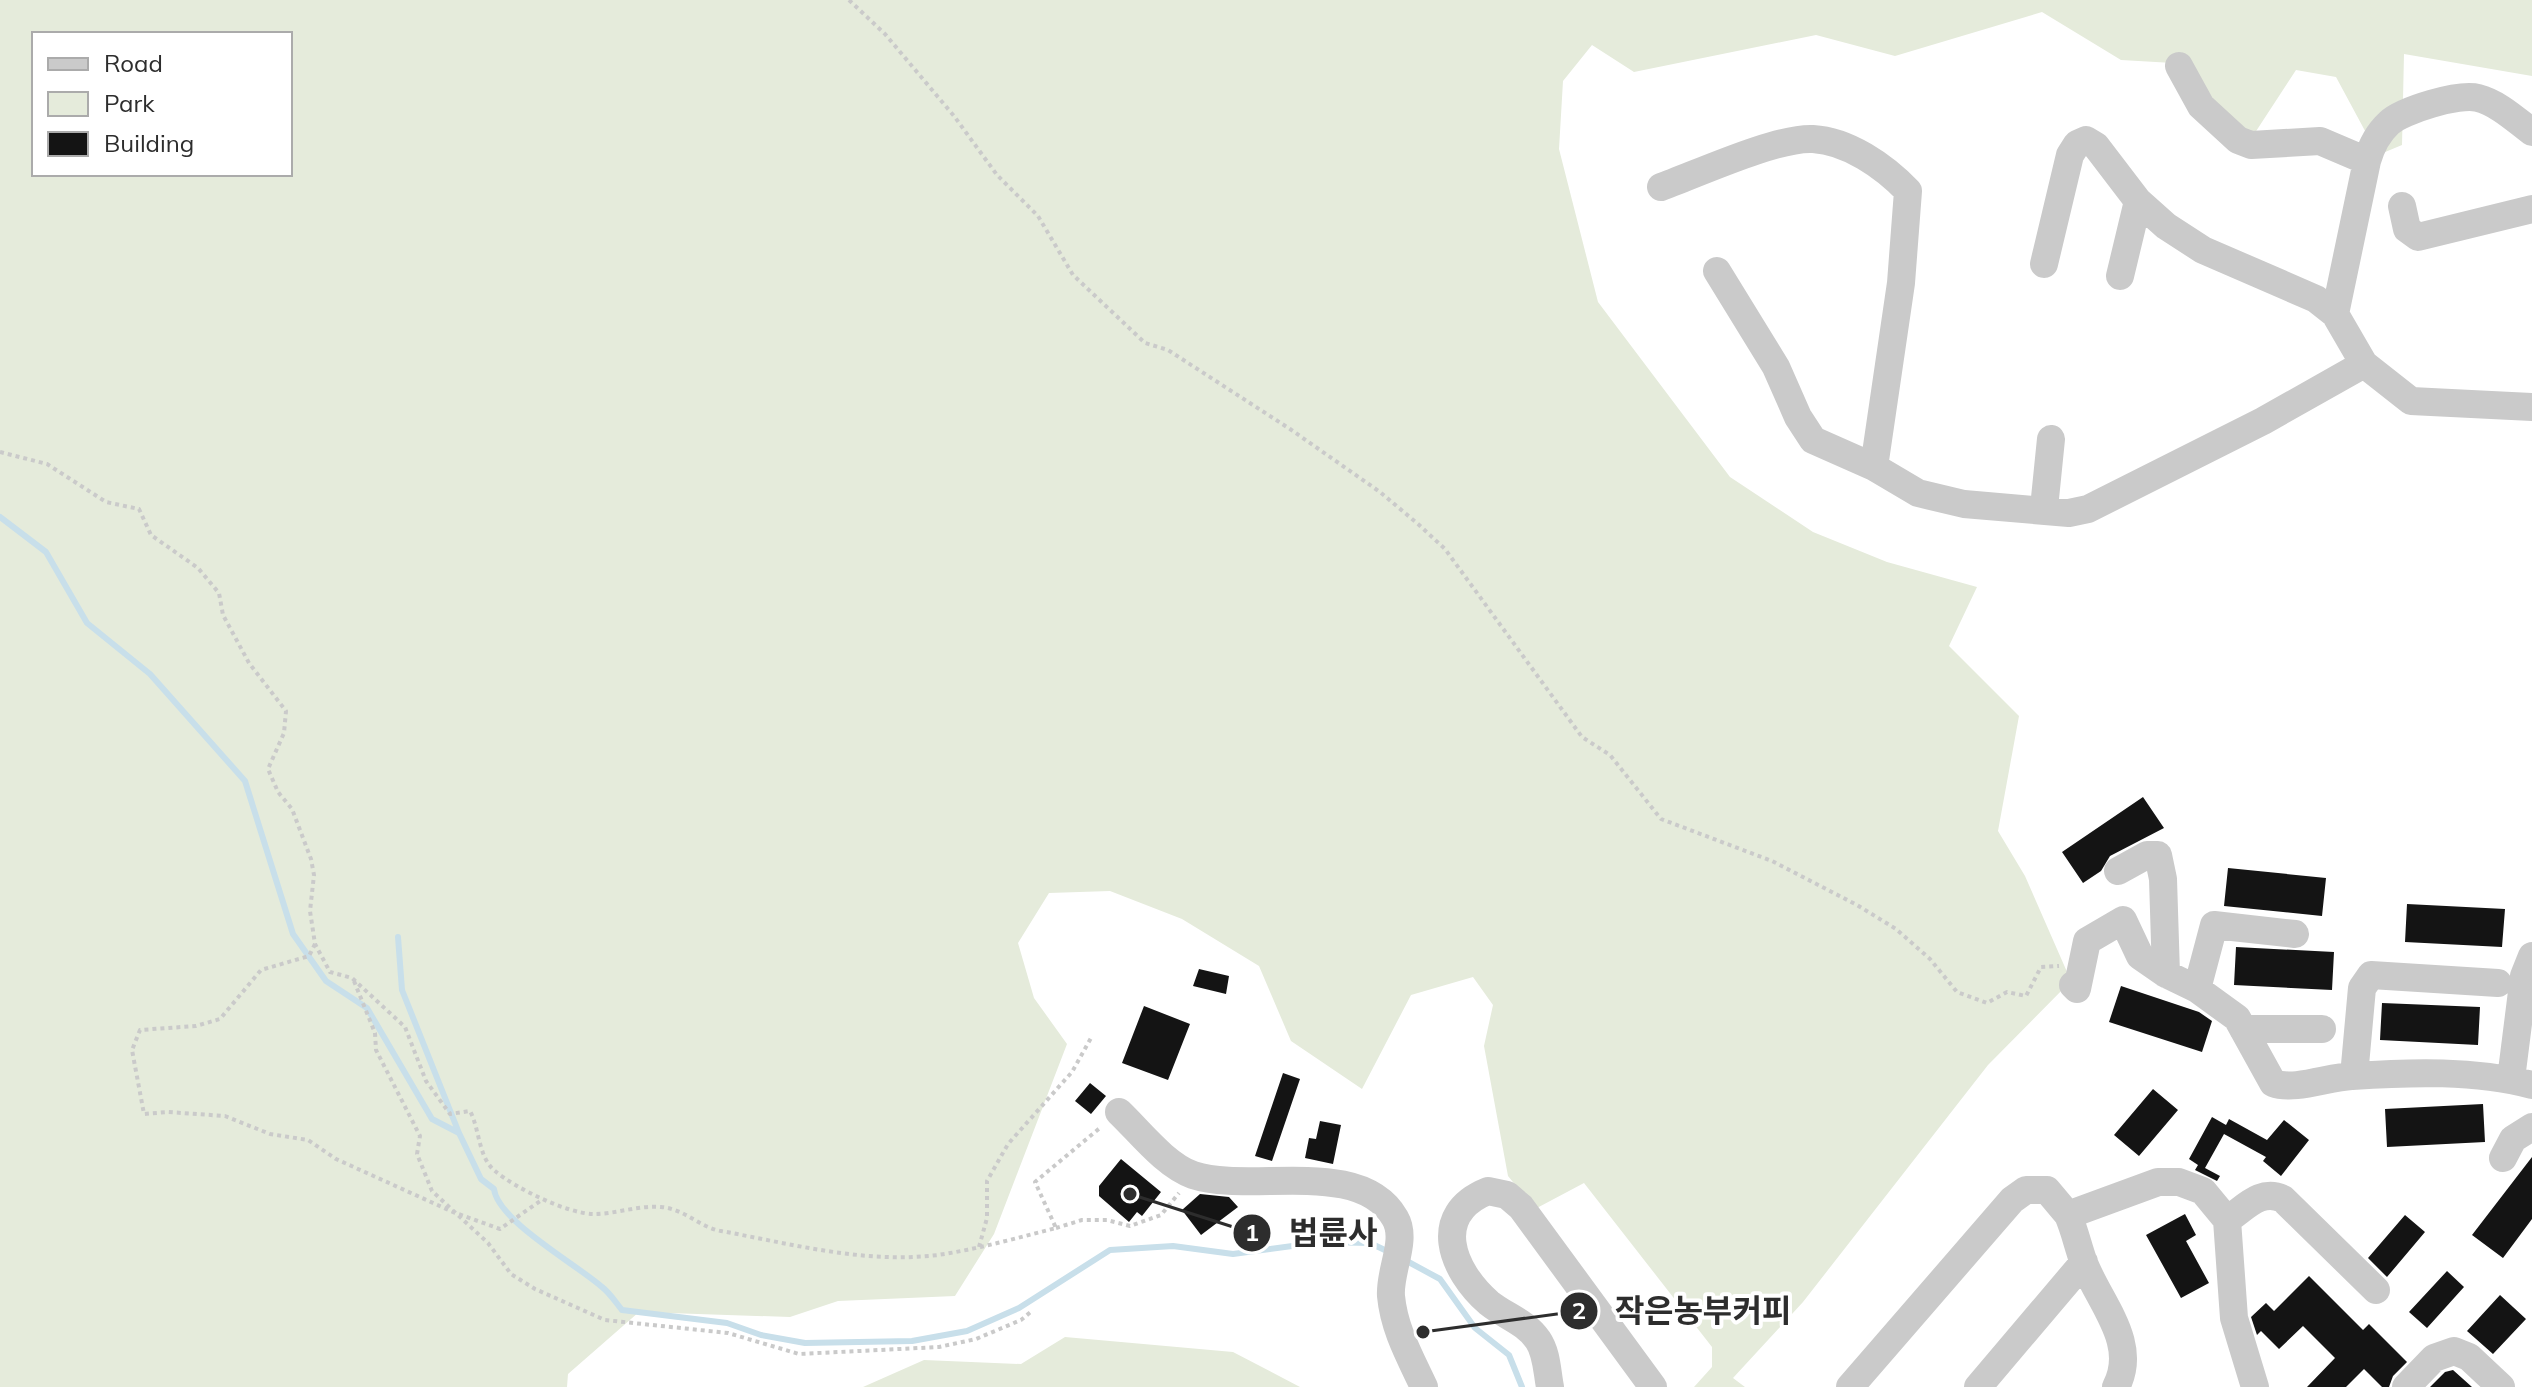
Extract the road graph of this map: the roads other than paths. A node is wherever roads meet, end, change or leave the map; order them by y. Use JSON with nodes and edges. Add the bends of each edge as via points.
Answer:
{"nodes":[{"id":1,"x":2179,"y":66,"type":"dead end"},
{"id":2,"x":2532,"y":132,"type":"edge"},
{"id":3,"x":2367,"y":161,"type":"junction"},
{"id":4,"x":1661,"y":187,"type":"dead end"},
{"id":5,"x":2138,"y":201,"type":"junction"},
{"id":6,"x":2402,"y":206,"type":"dead end"},
{"id":7,"x":2532,"y":209,"type":"edge"},
{"id":8,"x":2044,"y":264,"type":"dead end"},
{"id":9,"x":1717,"y":271,"type":"dead end"},
{"id":10,"x":2120,"y":276,"type":"dead end"},
{"id":11,"x":2335,"y":314,"type":"junction"},
{"id":12,"x":2364,"y":364,"type":"junction"},
{"id":13,"x":2532,"y":407,"type":"edge"},
{"id":14,"x":2051,"y":439,"type":"dead end"},
{"id":15,"x":1874,"y":467,"type":"junction"},
{"id":16,"x":2044,"y":508,"type":"junction"},
{"id":17,"x":2118,"y":871,"type":"dead end"},
{"id":18,"x":2295,"y":934,"type":"dead end"},
{"id":19,"x":2166,"y":974,"type":"junction"},
{"id":20,"x":2522,"y":974,"type":"edge"},
{"id":21,"x":2066,"y":980,"type":"road end"},
{"id":22,"x":2197,"y":989,"type":"junction"},
{"id":23,"x":2243,"y":1029,"type":"junction"},
{"id":24,"x":2322,"y":1029,"type":"dead end"},
{"id":25,"x":2354,"y":1076,"type":"junction"},
{"id":26,"x":2521,"y":1082,"type":"edge"},
{"id":27,"x":1119,"y":1112,"type":"road end"},
{"id":28,"x":2532,"y":1127,"type":"edge"},
{"id":29,"x":2503,"y":1158,"type":"dead end"},
{"id":30,"x":2068,"y":1215,"type":"junction"},
{"id":31,"x":2227,"y":1220,"type":"junction"},
{"id":32,"x":2084,"y":1262,"type":"junction"},
{"id":33,"x":2376,"y":1290,"type":"dead end"},
{"id":34,"x":1424,"y":1387,"type":"edge"},
{"id":35,"x":1550,"y":1387,"type":"edge"},
{"id":36,"x":1653,"y":1387,"type":"edge"},
{"id":37,"x":1850,"y":1387,"type":"edge"},
{"id":38,"x":1978,"y":1387,"type":"edge"},
{"id":39,"x":2116,"y":1387,"type":"edge"},
{"id":40,"x":2255,"y":1387,"type":"edge"},
{"id":41,"x":2406,"y":1387,"type":"edge"},
{"id":42,"x":2501,"y":1387,"type":"edge"}],
"edges":[{"from":1,"to":3,"type":"street","via":[[2201,106],[2238,140],[2251,145],[2320,141]]},
{"from":2,"to":3,"type":"street","via":[[2477,98],[2456,99],[2392,120],[2371,146]]},
{"from":3,"to":11,"type":"street"},
{"from":4,"to":15,"type":"street","via":[[1786,143],[1812,139],[1873,160],[1908,191]]},
{"from":5,"to":8,"type":"street","via":[[2096,146],[2086,140],[2077,144]]},
{"from":5,"to":10,"type":"street"},
{"from":5,"to":11,"type":"street","via":[[2203,250],[2316,299]]},
{"from":6,"to":7,"type":"street","via":[[2407,229],[2418,237]]},
{"from":9,"to":15,"type":"street","via":[[1813,440]]},
{"from":11,"to":12,"type":"street"},
{"from":12,"to":13,"type":"street","via":[[2422,404]]},
{"from":12,"to":16,"type":"street","via":[[2112,500],[2069,513]]},
{"from":14,"to":16,"type":"street"},
{"from":15,"to":16,"type":"street","via":[[1918,493],[1949,501]]},
{"from":17,"to":19,"type":"street","via":[[2152,854],[2161,860]]},
{"from":18,"to":22,"type":"street","via":[[2214,925]]},
{"from":19,"to":21,"type":"street","via":[[2140,956],[2123,920],[2087,941],[2077,989]]},
{"from":19,"to":22,"type":"street"},
{"from":20,"to":25,"type":"street","via":[[2371,975],[2362,988]]},
{"from":20,"to":26,"type":"street"},
{"from":22,"to":23,"type":"street","via":[[2227,1009]]},
{"from":23,"to":24,"type":"street"},
{"from":23,"to":25,"type":"street","via":[[2273,1083],[2284,1087]]},
{"from":25,"to":26,"type":"street","via":[[2451,1074]]},
{"from":27,"to":34,"type":"street","via":[[1191,1175],[1345,1185],[1380,1198],[1400,1235],[1391,1295],[1400,1340]]},
{"from":28,"to":29,"type":"street","via":[[2513,1139]]},
{"from":30,"to":31,"type":"street","via":[[2158,1182],[2179,1182],[2203,1191]]},
{"from":30,"to":32,"type":"street"},
{"from":30,"to":37,"type":"street","via":[[2047,1190],[2026,1190],[2012,1200]]},
{"from":31,"to":33,"type":"street","via":[[2259,1197],[2272,1194],[2283,1199]]},
{"from":31,"to":40,"type":"street","via":[[2234,1318]]},
{"from":32,"to":38,"type":"street"},
{"from":32,"to":39,"type":"street","via":[[2122,1341],[2125,1367]]},
{"from":35,"to":36,"type":"street","via":[[1537,1338],[1489,1302],[1450,1242],[1462,1206],[1488,1191],[1507,1195],[1521,1207]]},
{"from":41,"to":42,"type":"street","via":[[2434,1358],[2454,1351],[2469,1357]]}]}
